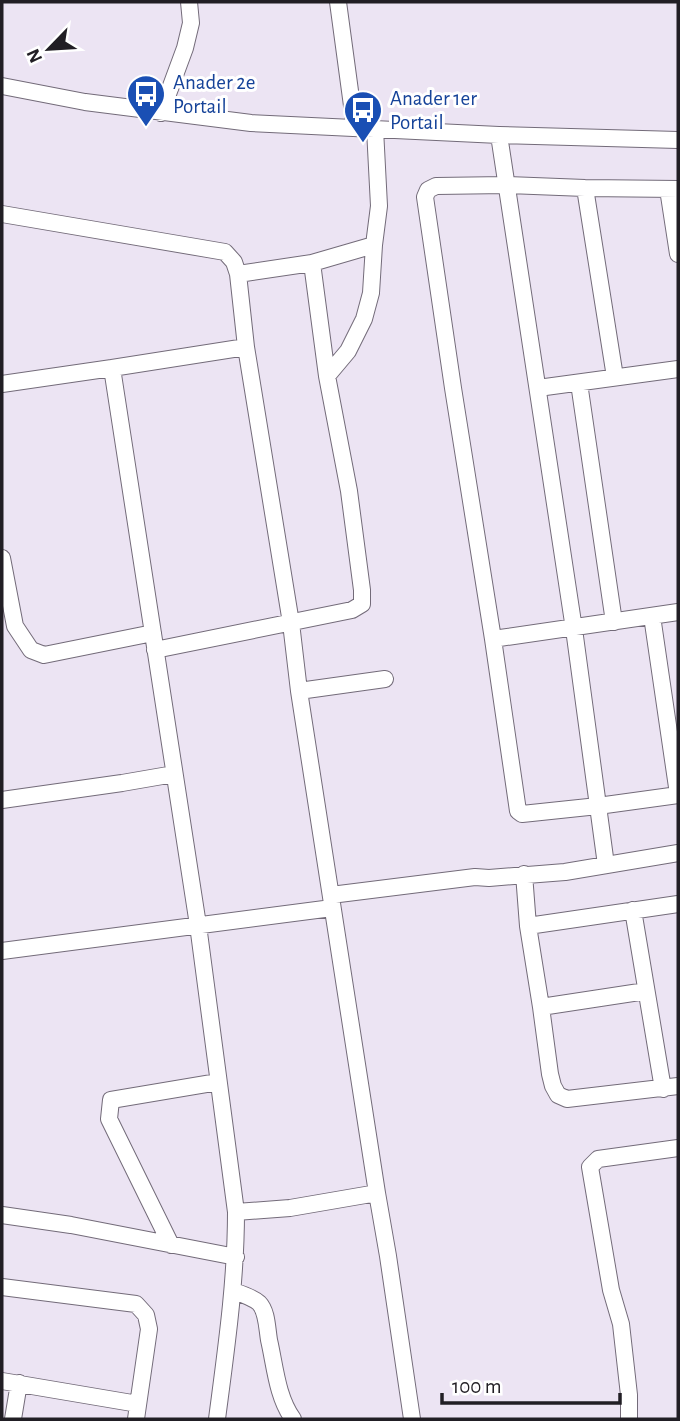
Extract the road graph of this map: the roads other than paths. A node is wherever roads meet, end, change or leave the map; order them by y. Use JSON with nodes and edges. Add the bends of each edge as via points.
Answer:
{"nodes":[{"id":1,"x":189,"y":2,"type":"edge"},
{"id":2,"x":338,"y":2,"type":"edge"},
{"id":3,"x":2,"y":86,"type":"edge"},
{"id":4,"x":161,"y":113,"type":"junction"},
{"id":5,"x":355,"y":128,"type":"junction"},
{"id":6,"x":375,"y":129,"type":"junction"},
{"id":7,"x":499,"y":135,"type":"junction"},
{"id":8,"x":678,"y":140,"type":"edge"},
{"id":9,"x":506,"y":184,"type":"junction"},
{"id":10,"x":585,"y":188,"type":"junction"},
{"id":11,"x":673,"y":189,"type":"edge"},
{"id":12,"x":2,"y":215,"type":"edge"},
{"id":13,"x":374,"y":245,"type":"junction"},
{"id":14,"x":678,"y":254,"type":"edge"},
{"id":15,"x":312,"y":263,"type":"junction"},
{"id":16,"x":238,"y":274,"type":"junction"},
{"id":17,"x":246,"y":347,"type":"junction"},
{"id":18,"x":112,"y":369,"type":"junction"},
{"id":19,"x":678,"y":369,"type":"edge"},
{"id":20,"x":327,"y":376,"type":"junction"},
{"id":21,"x":615,"y":377,"type":"junction"},
{"id":22,"x":579,"y":383,"type":"junction"},
{"id":23,"x":2,"y":384,"type":"edge"},
{"id":24,"x":538,"y":388,"type":"junction"},
{"id":25,"x":2,"y":558,"type":"edge"},
{"id":26,"x":678,"y":612,"type":"edge"},
{"id":27,"x":652,"y":616,"type":"junction"},
{"id":28,"x":614,"y":622,"type":"junction"},
{"id":29,"x":291,"y":623,"type":"junction"},
{"id":30,"x":573,"y":629,"type":"junction"},
{"id":31,"x":153,"y":633,"type":"junction"},
{"id":32,"x":494,"y":639,"type":"junction"},
{"id":33,"x":155,"y":650,"type":"junction"},
{"id":34,"x":385,"y":679,"type":"dead end"},
{"id":35,"x":299,"y":691,"type":"junction"},
{"id":36,"x":174,"y":774,"type":"junction"},
{"id":37,"x":678,"y":795,"type":"edge"},
{"id":38,"x":2,"y":800,"type":"edge"},
{"id":39,"x":598,"y":806,"type":"junction"},
{"id":40,"x":678,"y":853,"type":"edge"},
{"id":41,"x":606,"y":866,"type":"junction"},
{"id":42,"x":524,"y":874,"type":"junction"},
{"id":43,"x":332,"y":902,"type":"junction"},
{"id":44,"x":678,"y":904,"type":"edge"},
{"id":45,"x":633,"y":910,"type":"junction"},
{"id":46,"x":198,"y":925,"type":"junction"},
{"id":47,"x":528,"y":926,"type":"junction"},
{"id":48,"x":2,"y":951,"type":"edge"},
{"id":49,"x":646,"y":991,"type":"junction"},
{"id":50,"x":541,"y":1007,"type":"junction"},
{"id":51,"x":218,"y":1082,"type":"junction"},
{"id":52,"x":671,"y":1088,"type":"edge"},
{"id":53,"x":678,"y":1148,"type":"edge"},
{"id":54,"x":377,"y":1193,"type":"junction"},
{"id":55,"x":236,"y":1212,"type":"junction"},
{"id":56,"x":2,"y":1215,"type":"edge"},
{"id":57,"x":171,"y":1245,"type":"junction"},
{"id":58,"x":236,"y":1257,"type":"junction"},
{"id":59,"x":2,"y":1287,"type":"edge"},
{"id":60,"x":233,"y":1291,"type":"junction"},
{"id":61,"x":2,"y":1381,"type":"edge"},
{"id":62,"x":19,"y":1384,"type":"junction"},
{"id":63,"x":137,"y":1412,"type":"edge"},
{"id":64,"x":13,"y":1419,"type":"edge"},
{"id":65,"x":217,"y":1419,"type":"edge"},
{"id":66,"x":293,"y":1419,"type":"edge"},
{"id":67,"x":412,"y":1419,"type":"edge"},
{"id":68,"x":629,"y":1419,"type":"edge"}],
"edges":[{"from":1,"to":4,"type":"street","via":[[188,35]]},
{"from":2,"to":5,"type":"street"},
{"from":3,"to":4,"type":"street"},
{"from":4,"to":5,"type":"street"},
{"from":5,"to":6,"type":"street"},
{"from":6,"to":7,"type":"street"},
{"from":6,"to":13,"type":"street","via":[[379,206]]},
{"from":7,"to":8,"type":"street"},
{"from":7,"to":9,"type":"street"},
{"from":9,"to":10,"type":"street"},
{"from":9,"to":24,"type":"street"},
{"from":9,"to":32,"type":"street","via":[[436,186],[425,198]]},
{"from":10,"to":11,"type":"street"},
{"from":10,"to":21,"type":"street"},
{"from":11,"to":14,"type":"street"},
{"from":12,"to":16,"type":"street","via":[[225,252]]},
{"from":13,"to":15,"type":"street"},
{"from":13,"to":20,"type":"street","via":[[364,319],[348,351]]},
{"from":15,"to":16,"type":"street"},
{"from":15,"to":20,"type":"street"},
{"from":16,"to":17,"type":"street"},
{"from":17,"to":18,"type":"street"},
{"from":17,"to":29,"type":"street"},
{"from":18,"to":23,"type":"street"},
{"from":18,"to":31,"type":"street"},
{"from":19,"to":21,"type":"street"},
{"from":20,"to":29,"type":"street","via":[[349,491],[362,604]]},
{"from":21,"to":22,"type":"street"},
{"from":22,"to":24,"type":"street"},
{"from":22,"to":28,"type":"street"},
{"from":24,"to":30,"type":"street"},
{"from":25,"to":31,"type":"street","via":[[15,626],[31,650],[44,655]]},
{"from":26,"to":27,"type":"street"},
{"from":27,"to":28,"type":"street"},
{"from":27,"to":37,"type":"street"},
{"from":28,"to":30,"type":"street"},
{"from":29,"to":33,"type":"street"},
{"from":29,"to":35,"type":"street"},
{"from":30,"to":32,"type":"street"},
{"from":30,"to":39,"type":"street"},
{"from":31,"to":33,"type":"street"},
{"from":32,"to":39,"type":"street","via":[[518,811]]},
{"from":33,"to":36,"type":"street"},
{"from":34,"to":35,"type":"street"},
{"from":35,"to":43,"type":"street"},
{"from":36,"to":38,"type":"street"},
{"from":36,"to":46,"type":"street"},
{"from":37,"to":39,"type":"street"},
{"from":39,"to":41,"type":"street"},
{"from":40,"to":41,"type":"street"},
{"from":41,"to":42,"type":"street"},
{"from":42,"to":43,"type":"street","via":[[475,877]]},
{"from":42,"to":47,"type":"street"},
{"from":43,"to":46,"type":"street"},
{"from":43,"to":54,"type":"street"},
{"from":44,"to":45,"type":"street"},
{"from":45,"to":47,"type":"street"},
{"from":45,"to":49,"type":"street"},
{"from":46,"to":48,"type":"street"},
{"from":46,"to":51,"type":"street"},
{"from":47,"to":50,"type":"street"},
{"from":49,"to":50,"type":"street"},
{"from":49,"to":52,"type":"street"},
{"from":50,"to":52,"type":"street","via":[[550,1074],[558,1095],[567,1099]]},
{"from":51,"to":55,"type":"street"},
{"from":51,"to":57,"type":"street","via":[[111,1100],[109,1119]]},
{"from":53,"to":68,"type":"street","via":[[598,1159],[590,1167],[621,1324]]},
{"from":54,"to":55,"type":"street"},
{"from":54,"to":67,"type":"street"},
{"from":55,"to":58,"type":"street"},
{"from":56,"to":57,"type":"street"},
{"from":57,"to":58,"type":"street"},
{"from":58,"to":60,"type":"street"},
{"from":59,"to":63,"type":"street","via":[[136,1304],[146,1315],[149,1329]]},
{"from":60,"to":65,"type":"street"},
{"from":60,"to":66,"type":"street","via":[[260,1304],[281,1394]]},
{"from":61,"to":62,"type":"street"},
{"from":62,"to":63,"type":"street"},
{"from":62,"to":64,"type":"street"}]}
